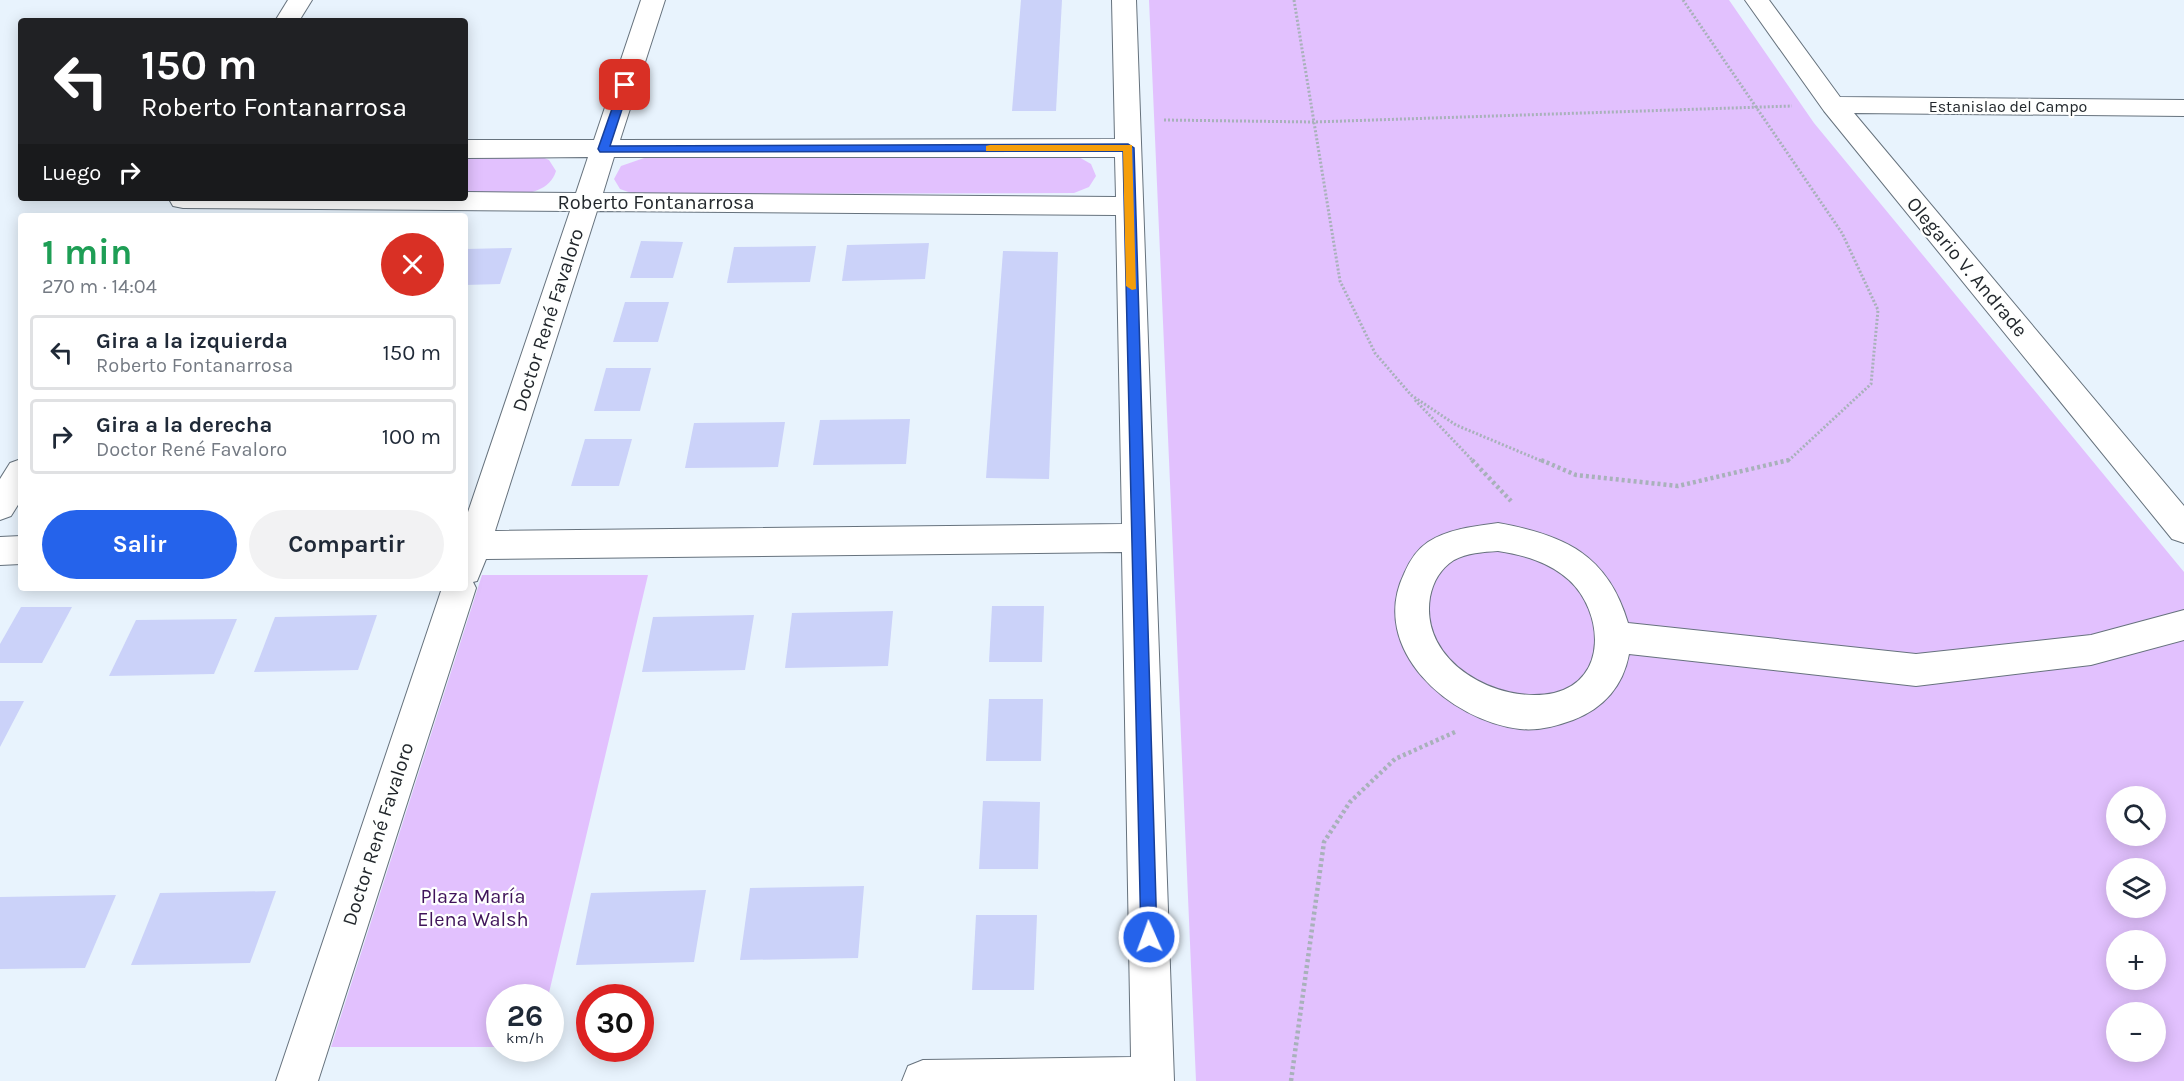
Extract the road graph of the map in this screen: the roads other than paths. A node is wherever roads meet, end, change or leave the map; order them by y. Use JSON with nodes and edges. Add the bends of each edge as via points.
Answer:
{"nodes":[{"id":1,"x":300,"y":0,"type":"edge"},
{"id":2,"x":653,"y":0,"type":"edge"},
{"id":3,"x":1124,"y":0,"type":"edge"},
{"id":4,"x":1757,"y":0,"type":"edge"},
{"id":5,"x":289,"y":18,"type":"edge"},
{"id":6,"x":1833,"y":105,"type":"junction"},
{"id":7,"x":2184,"y":108,"type":"edge"},
{"id":8,"x":1128,"y":134,"type":"junction"},
{"id":9,"x":468,"y":149,"type":"edge"},
{"id":10,"x":604,"y":149,"type":"junction"},
{"id":11,"x":587,"y":202,"type":"junction"},
{"id":12,"x":180,"y":204,"type":"edge"},
{"id":13,"x":1130,"y":207,"type":"junction"},
{"id":14,"x":18,"y":477,"type":"edge"},
{"id":15,"x":0,"y":507,"type":"edge"},
{"id":16,"x":2184,"y":528,"type":"edge"},
{"id":17,"x":1138,"y":538,"type":"junction"},
{"id":18,"x":0,"y":550,"type":"edge"},
{"id":19,"x":18,"y":550,"type":"edge"},
{"id":20,"x":468,"y":554,"type":"edge"},
{"id":21,"x":458,"y":591,"type":"edge"},
{"id":22,"x":2184,"y":625,"type":"edge"},
{"id":23,"x":1615,"y":637,"type":"junction"},
{"id":24,"x":1153,"y":1079,"type":"edge"},
{"id":25,"x":297,"y":1081,"type":"edge"},
{"id":26,"x":922,"y":1081,"type":"edge"}],
"edges":[{"from":1,"to":5,"type":"street"},
{"from":2,"to":10,"type":"street","name":"Doctor René Favaloro"},
{"from":3,"to":8,"type":"street"},
{"from":4,"to":6,"type":"street","name":"Olegario V. Andrade"},
{"from":6,"to":7,"type":"street","name":"Estanislao del Campo"},
{"from":6,"to":16,"type":"street","name":"Olegario V. Andrade"},
{"from":8,"to":10,"type":"street"},
{"from":8,"to":13,"type":"street"},
{"from":9,"to":10,"type":"street"},
{"from":10,"to":11,"type":"street","name":"Doctor René Favaloro"},
{"from":11,"to":12,"type":"street","name":"Roberto Fontanarrosa"},
{"from":11,"to":13,"type":"street","name":"Roberto Fontanarrosa"},
{"from":11,"to":20,"type":"street","name":"Doctor René Favaloro"},
{"from":13,"to":17,"type":"street"},
{"from":14,"to":15,"type":"street"},
{"from":17,"to":20,"type":"street"},
{"from":17,"to":24,"type":"street"},
{"from":18,"to":19,"type":"street"},
{"from":21,"to":25,"type":"street","name":"Doctor René Favaloro"},
{"from":22,"to":23,"type":"street","via":[[2091,650],[1916,670]]},
{"from":23,"to":23,"type":"street","via":[[1612,663],[1598,687],[1575,703],[1546,712],[1512,711],[1477,700],[1448,681],[1425,655],[1413,626],[1412,597],[1421,572],[1440,552],[1467,540],[1498,537],[1530,542],[1561,555],[1582,572],[1599,591]]},
{"from":24,"to":26,"type":"street"}]}
